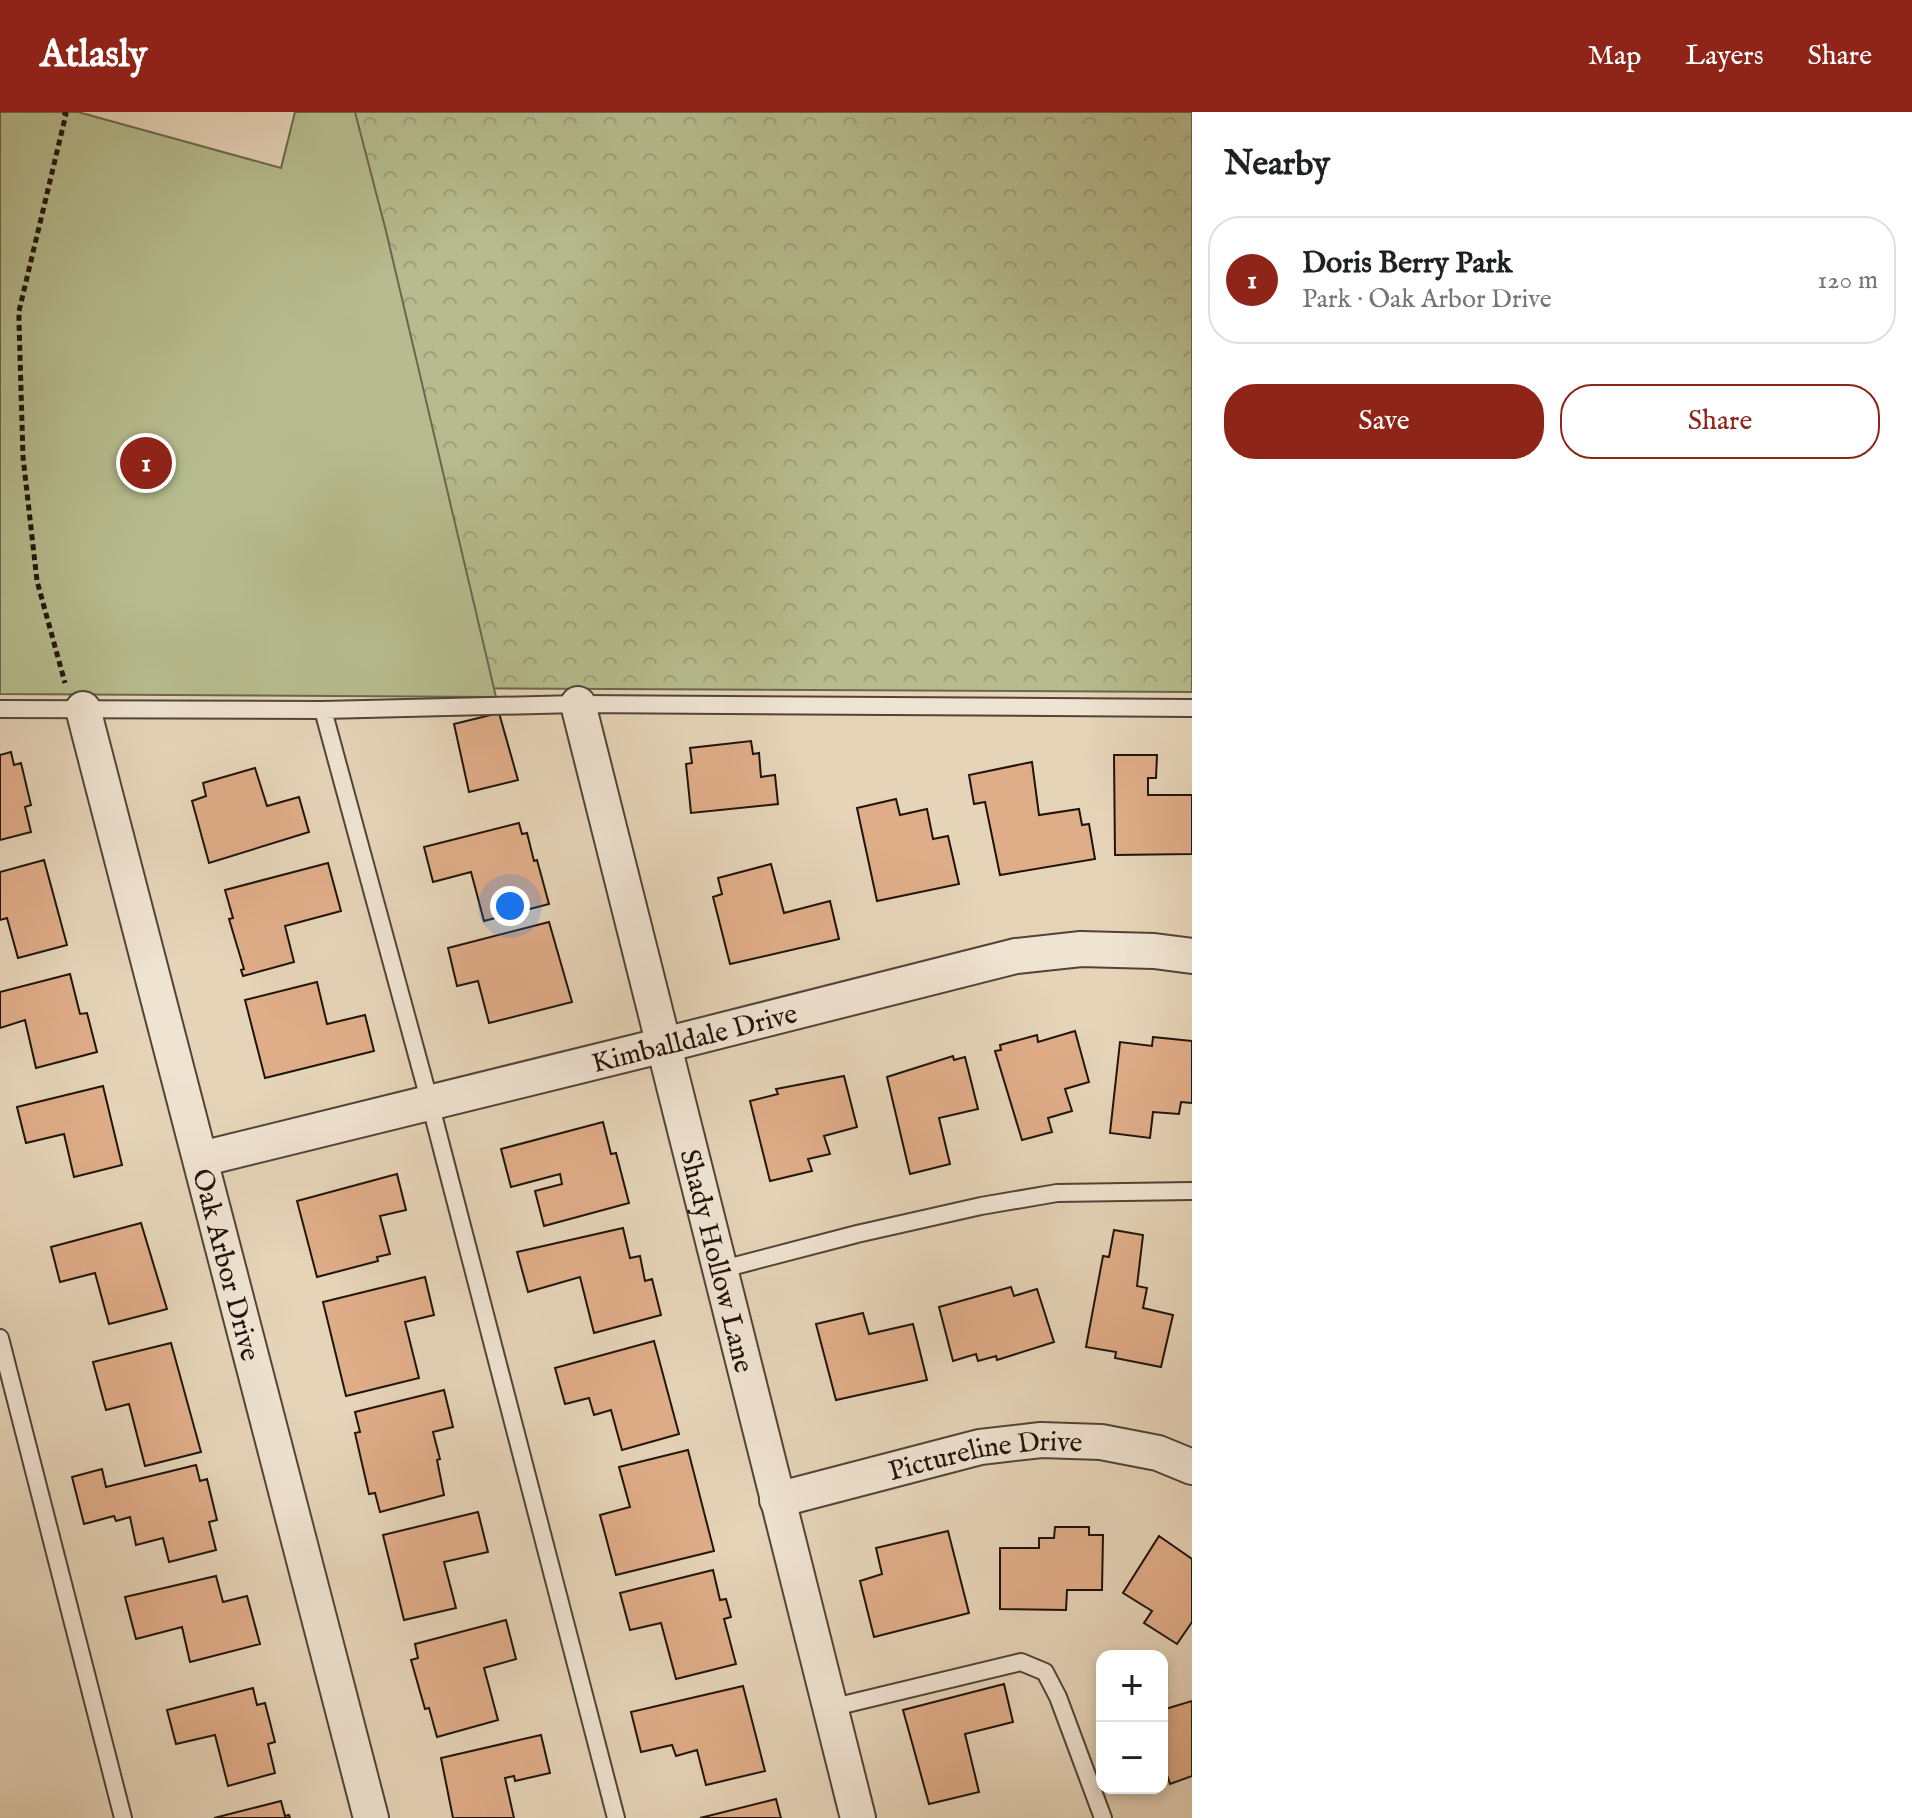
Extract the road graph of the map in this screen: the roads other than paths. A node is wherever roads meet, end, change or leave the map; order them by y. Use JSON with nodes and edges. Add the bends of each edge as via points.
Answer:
{"nodes":[{"id":1,"x":578,"y":704,"type":"junction"},
{"id":2,"x":1192,"y":708,"type":"edge"},
{"id":3,"x":0,"y":709,"type":"edge"},
{"id":4,"x":83,"y":709,"type":"junction"},
{"id":5,"x":323,"y":710,"type":"junction"},
{"id":6,"x":1192,"y":956,"type":"edge"},
{"id":7,"x":664,"y":1045,"type":"junction"},
{"id":8,"x":430,"y":1103,"type":"junction"},
{"id":9,"x":201,"y":1159,"type":"junction"},
{"id":10,"x":1192,"y":1191,"type":"edge"},
{"id":11,"x":719,"y":1270,"type":"junction"},
{"id":12,"x":0,"y":1338,"type":"edge"},
{"id":13,"x":1192,"y":1467,"type":"edge"},
{"id":14,"x":777,"y":1500,"type":"junction"},
{"id":15,"x":830,"y":1708,"type":"junction"},
{"id":16,"x":123,"y":1818,"type":"edge"},
{"id":17,"x":371,"y":1818,"type":"edge"},
{"id":18,"x":616,"y":1818,"type":"edge"},
{"id":19,"x":858,"y":1818,"type":"edge"},
{"id":20,"x":1103,"y":1818,"type":"edge"}],
"edges":[{"from":1,"to":2,"type":"lane"},
{"from":1,"to":5,"type":"lane"},
{"from":1,"to":7,"type":"street","name":"Shady Hollow Lane"},
{"from":3,"to":4,"type":"lane"},
{"from":4,"to":5,"type":"lane"},
{"from":4,"to":9,"type":"street","name":"Oak Arbor Drive"},
{"from":5,"to":8,"type":"lane"},
{"from":6,"to":7,"type":"street","name":"Kimballdale Drive","via":[[1081,949],[1016,956]]},
{"from":7,"to":8,"type":"street","name":"Kimballdale Drive"},
{"from":7,"to":11,"type":"street","name":"Shady Hollow Lane"},
{"from":8,"to":9,"type":"street","name":"Kimballdale Drive"},
{"from":8,"to":18,"type":"lane"},
{"from":9,"to":17,"type":"street","name":"Oak Arbor Drive"},
{"from":10,"to":11,"type":"lane","via":[[1057,1193],[996,1203]]},
{"from":11,"to":14,"type":"street","name":"Shady Hollow Lane"},
{"from":12,"to":16,"type":"lane"},
{"from":13,"to":14,"type":"street","name":"Pictureline Drive","via":[[1158,1453],[1101,1442],[1041,1440],[980,1447]]},
{"from":14,"to":15,"type":"street","name":"Shady Hollow Lane"},
{"from":15,"to":19,"type":"street","name":"Shady Hollow Lane"},
{"from":15,"to":20,"type":"lane","via":[[1021,1662],[1045,1672]]}]}
